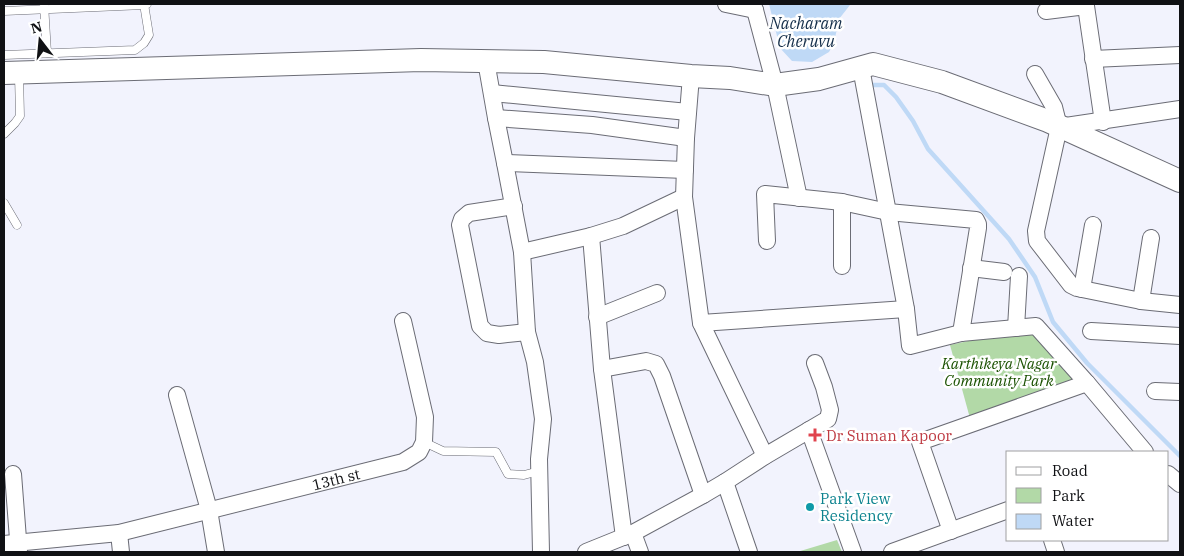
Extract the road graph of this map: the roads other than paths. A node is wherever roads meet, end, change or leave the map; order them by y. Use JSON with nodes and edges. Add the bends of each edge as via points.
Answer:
{"nodes":[{"id":1,"x":145,"y":4,"type":"edge"},
{"id":2,"x":726,"y":4,"type":"edge"},
{"id":3,"x":1086,"y":5,"type":"edge"},
{"id":4,"x":44,"y":6,"type":"edge"},
{"id":5,"x":754,"y":7,"type":"edge"},
{"id":6,"x":4,"y":11,"type":"edge"},
{"id":7,"x":1046,"y":11,"type":"dead end"},
{"id":8,"x":47,"y":53,"type":"junction"},
{"id":9,"x":4,"y":55,"type":"edge"},
{"id":10,"x":1180,"y":55,"type":"edge"},
{"id":11,"x":1093,"y":59,"type":"junction"},
{"id":12,"x":486,"y":61,"type":"junction"},
{"id":13,"x":861,"y":68,"type":"junction"},
{"id":14,"x":11,"y":73,"type":"edge"},
{"id":15,"x":1035,"y":74,"type":"dead end"},
{"id":16,"x":691,"y":76,"type":"junction"},
{"id":17,"x":776,"y":85,"type":"junction"},
{"id":18,"x":492,"y":93,"type":"junction"},
{"id":19,"x":1180,"y":109,"type":"edge"},
{"id":20,"x":688,"y":112,"type":"junction"},
{"id":21,"x":496,"y":118,"type":"junction"},
{"id":22,"x":1103,"y":122,"type":"junction"},
{"id":23,"x":1060,"y":128,"type":"junction"},
{"id":24,"x":4,"y":134,"type":"edge"},
{"id":25,"x":686,"y":138,"type":"junction"},
{"id":26,"x":506,"y":164,"type":"junction"},
{"id":27,"x":685,"y":170,"type":"junction"},
{"id":28,"x":1180,"y":181,"type":"edge"},
{"id":29,"x":684,"y":197,"type":"junction"},
{"id":30,"x":798,"y":198,"type":"junction"},
{"id":31,"x":842,"y":202,"type":"junction"},
{"id":32,"x":4,"y":203,"type":"edge"},
{"id":33,"x":514,"y":206,"type":"junction"},
{"id":34,"x":888,"y":212,"type":"junction"},
{"id":35,"x":17,"y":225,"type":"dead end"},
{"id":36,"x":1093,"y":225,"type":"dead end"},
{"id":37,"x":591,"y":236,"type":"junction"},
{"id":38,"x":1151,"y":238,"type":"dead end"},
{"id":39,"x":767,"y":240,"type":"dead end"},
{"id":40,"x":522,"y":252,"type":"junction"},
{"id":41,"x":842,"y":266,"type":"dead end"},
{"id":42,"x":971,"y":268,"type":"junction"},
{"id":43,"x":1082,"y":289,"type":"junction"},
{"id":44,"x":657,"y":293,"type":"dead end"},
{"id":45,"x":1141,"y":301,"type":"junction"},
{"id":46,"x":1180,"y":305,"type":"edge"},
{"id":47,"x":906,"y":309,"type":"junction"},
{"id":48,"x":597,"y":317,"type":"junction"},
{"id":49,"x":403,"y":321,"type":"dead end"},
{"id":50,"x":701,"y":323,"type":"junction"},
{"id":51,"x":1016,"y":328,"type":"junction"},
{"id":52,"x":1091,"y":331,"type":"dead end"},
{"id":53,"x":527,"y":332,"type":"junction"},
{"id":54,"x":961,"y":333,"type":"junction"},
{"id":55,"x":1180,"y":336,"type":"edge"},
{"id":56,"x":815,"y":363,"type":"dead end"},
{"id":57,"x":602,"y":369,"type":"junction"},
{"id":58,"x":1087,"y":383,"type":"junction"},
{"id":59,"x":1155,"y":391,"type":"dead end"},
{"id":60,"x":1180,"y":392,"type":"edge"},
{"id":61,"x":177,"y":395,"type":"dead end"},
{"id":62,"x":810,"y":430,"type":"junction"},
{"id":63,"x":424,"y":442,"type":"junction"},
{"id":64,"x":1143,"y":451,"type":"edge"},
{"id":65,"x":765,"y":456,"type":"junction"},
{"id":66,"x":539,"y":471,"type":"junction"},
{"id":67,"x":13,"y":474,"type":"dead end"},
{"id":68,"x":1169,"y":475,"type":"edge"},
{"id":69,"x":725,"y":482,"type":"junction"},
{"id":70,"x":1180,"y":484,"type":"edge"},
{"id":71,"x":703,"y":495,"type":"junction"},
{"id":72,"x":208,"y":510,"type":"junction"},
{"id":73,"x":1006,"y":511,"type":"edge"},
{"id":74,"x":951,"y":531,"type":"junction"},
{"id":75,"x":119,"y":532,"type":"junction"},
{"id":76,"x":629,"y":535,"type":"junction"},
{"id":77,"x":14,"y":547,"type":"edge"},
{"id":78,"x":121,"y":552,"type":"edge"},
{"id":79,"x":216,"y":552,"type":"edge"},
{"id":80,"x":541,"y":552,"type":"edge"},
{"id":81,"x":586,"y":552,"type":"edge"},
{"id":82,"x":640,"y":552,"type":"edge"},
{"id":83,"x":749,"y":552,"type":"edge"},
{"id":84,"x":853,"y":552,"type":"edge"},
{"id":85,"x":892,"y":552,"type":"edge"}],
"edges":[{"from":1,"to":4,"type":"lane"},
{"from":1,"to":8,"type":"lane","via":[[149,35],[135,50]]},
{"from":2,"to":5,"type":"street"},
{"from":3,"to":7,"type":"street"},
{"from":3,"to":11,"type":"street"},
{"from":4,"to":6,"type":"lane"},
{"from":4,"to":8,"type":"lane"},
{"from":5,"to":17,"type":"street"},
{"from":8,"to":9,"type":"lane"},
{"from":10,"to":11,"type":"street"},
{"from":11,"to":22,"type":"street"},
{"from":12,"to":14,"type":"street","via":[[421,60]]},
{"from":12,"to":16,"type":"street","via":[[544,62]]},
{"from":12,"to":18,"type":"street"},
{"from":13,"to":17,"type":"street","via":[[819,79]]},
{"from":13,"to":23,"type":"street","via":[[873,64],[942,82]]},
{"from":13,"to":34,"type":"street"},
{"from":14,"to":24,"type":"lane","via":[[20,116]]},
{"from":15,"to":23,"type":"street","via":[[1054,107]]},
{"from":16,"to":17,"type":"street"},
{"from":16,"to":20,"type":"street"},
{"from":17,"to":30,"type":"street"},
{"from":18,"to":20,"type":"street"},
{"from":18,"to":21,"type":"street"},
{"from":19,"to":22,"type":"street"},
{"from":20,"to":25,"type":"street"},
{"from":21,"to":25,"type":"street","via":[[592,125]]},
{"from":21,"to":26,"type":"street"},
{"from":22,"to":23,"type":"street"},
{"from":23,"to":28,"type":"street"},
{"from":23,"to":43,"type":"street","via":[[1036,231],[1037,241],[1071,285]]},
{"from":25,"to":27,"type":"street"},
{"from":26,"to":27,"type":"street"},
{"from":26,"to":33,"type":"street"},
{"from":27,"to":29,"type":"street"},
{"from":29,"to":37,"type":"street","via":[[623,226]]},
{"from":29,"to":50,"type":"street"},
{"from":30,"to":31,"type":"street"},
{"from":30,"to":39,"type":"street","via":[[765,194]]},
{"from":31,"to":34,"type":"street"},
{"from":31,"to":41,"type":"street"},
{"from":32,"to":35,"type":"lane"},
{"from":33,"to":40,"type":"street"},
{"from":33,"to":53,"type":"street","via":[[469,213],[460,225],[480,326],[487,333],[499,335]]},
{"from":34,"to":42,"type":"street","via":[[976,220],[978,228]]},
{"from":34,"to":47,"type":"street"},
{"from":36,"to":43,"type":"street"},
{"from":37,"to":40,"type":"street"},
{"from":37,"to":48,"type":"street"},
{"from":38,"to":45,"type":"street"},
{"from":40,"to":53,"type":"street"},
{"from":42,"to":51,"type":"street","via":[[1011,274]]},
{"from":42,"to":54,"type":"street"},
{"from":43,"to":45,"type":"street"},
{"from":44,"to":48,"type":"street"},
{"from":45,"to":46,"type":"street"},
{"from":47,"to":50,"type":"street"},
{"from":47,"to":54,"type":"street","via":[[910,346]]},
{"from":48,"to":57,"type":"street"},
{"from":49,"to":63,"type":"street","via":[[425,417]]},
{"from":50,"to":65,"type":"street"},
{"from":51,"to":54,"type":"street"},
{"from":51,"to":58,"type":"street","via":[[1036,326]]},
{"from":52,"to":55,"type":"street"},
{"from":53,"to":66,"type":"street","via":[[543,419]]},
{"from":56,"to":62,"type":"street","via":[[830,410],[828,419]]},
{"from":57,"to":71,"type":"street","via":[[646,361],[656,364]]},
{"from":57,"to":76,"type":"street"},
{"from":58,"to":64,"type":"street"},
{"from":58,"to":74,"type":"street","via":[[920,442]]},
{"from":59,"to":60,"type":"street"},
{"from":61,"to":72,"type":"street"},
{"from":62,"to":65,"type":"street"},
{"from":62,"to":84,"type":"street"},
{"from":63,"to":66,"type":"lane","via":[[443,451],[496,452],[508,474],[524,475]]},
{"from":63,"to":72,"type":"street","name":"13th st","via":[[419,452],[403,462]]},
{"from":65,"to":69,"type":"street"},
{"from":66,"to":80,"type":"street"},
{"from":67,"to":77,"type":"street"},
{"from":68,"to":70,"type":"street"},
{"from":69,"to":71,"type":"street"},
{"from":69,"to":83,"type":"street"},
{"from":71,"to":76,"type":"street"},
{"from":72,"to":75,"type":"street","name":"13th st"},
{"from":72,"to":79,"type":"street"},
{"from":73,"to":74,"type":"street"},
{"from":74,"to":85,"type":"street"},
{"from":75,"to":77,"type":"street","name":"13th st"},
{"from":75,"to":78,"type":"street"},
{"from":76,"to":81,"type":"street"},
{"from":76,"to":82,"type":"street"}]}
